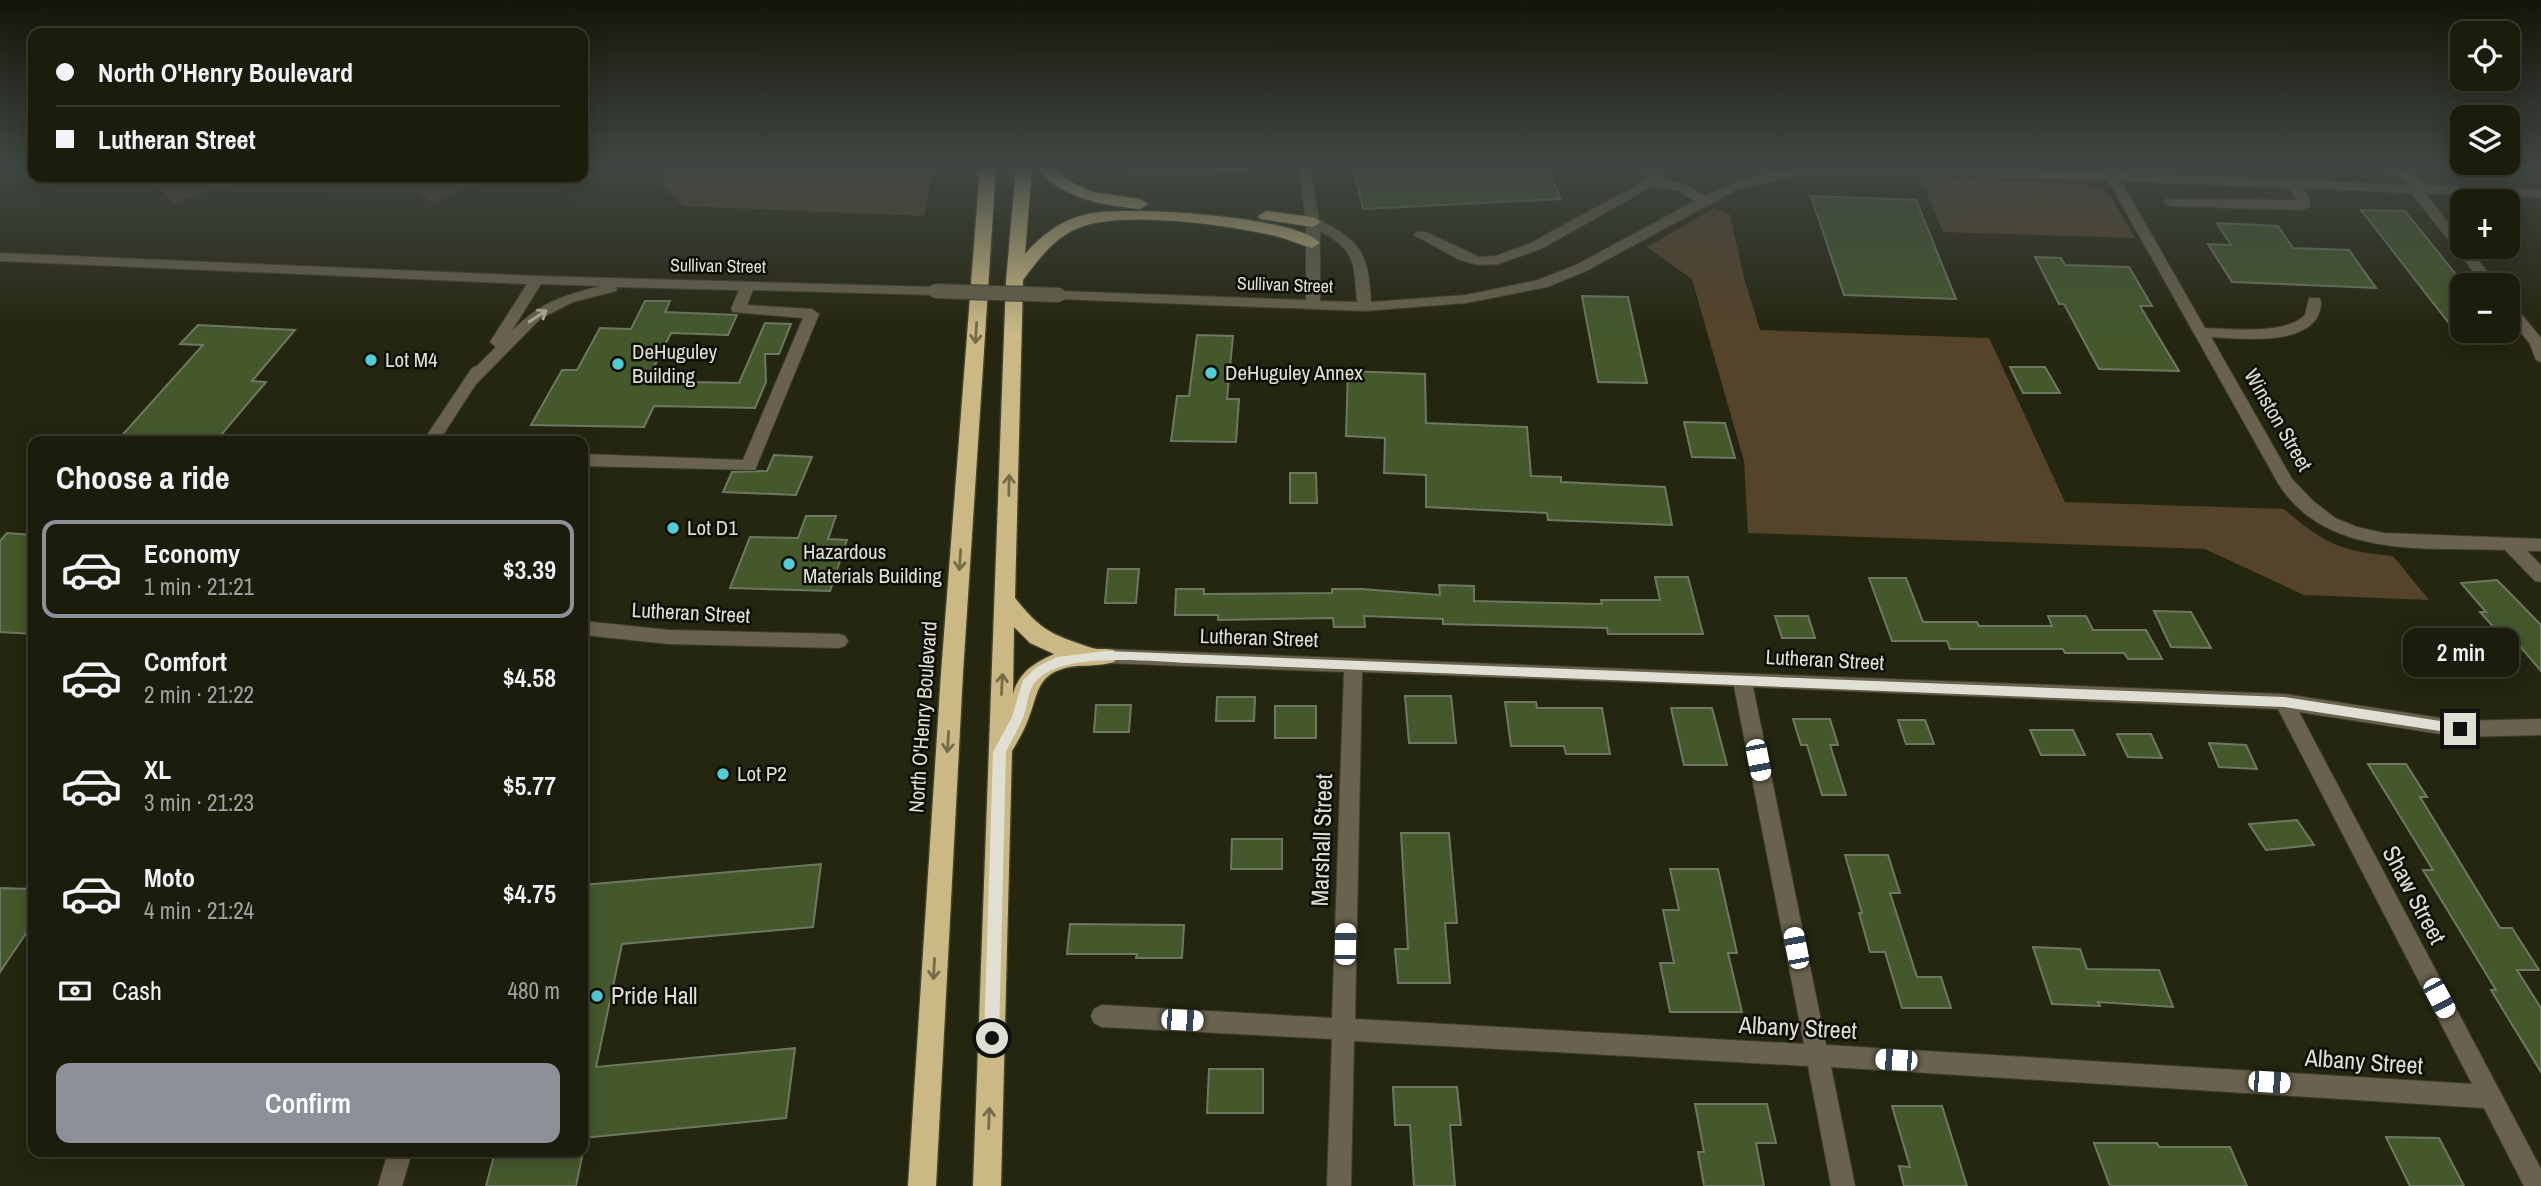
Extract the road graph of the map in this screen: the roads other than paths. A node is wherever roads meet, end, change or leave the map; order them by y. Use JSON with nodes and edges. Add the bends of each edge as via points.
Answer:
{"nodes":[{"id":1,"x":984,"y":222,"type":"edge"},
{"id":2,"x":1019,"y":222,"type":"edge"},
{"id":3,"x":1079,"y":222,"type":"edge"},
{"id":4,"x":1215,"y":222,"type":"edge"},
{"id":5,"x":1313,"y":222,"type":"joint"},
{"id":6,"x":1577,"y":222,"type":"edge"},
{"id":7,"x":1664,"y":222,"type":"edge"},
{"id":8,"x":2139,"y":222,"type":"edge"},
{"id":9,"x":2446,"y":222,"type":"edge"},
{"id":10,"x":1421,"y":235,"type":"dead end"},
{"id":11,"x":1312,"y":243,"type":"junction"},
{"id":12,"x":0,"y":257,"type":"edge"},
{"id":13,"x":2482,"y":273,"type":"edge"},
{"id":14,"x":537,"y":280,"type":"junction"},
{"id":15,"x":1014,"y":281,"type":"junction"},
{"id":16,"x":644,"y":283,"type":"junction"},
{"id":17,"x":748,"y":285,"type":"junction"},
{"id":18,"x":2314,"y":301,"type":"dead end"},
{"id":19,"x":1313,"y":305,"type":"junction"},
{"id":20,"x":1364,"y":307,"type":"junction"},
{"id":21,"x":2520,"y":322,"type":"edge"},
{"id":22,"x":2202,"y":332,"type":"junction"},
{"id":23,"x":2541,"y":357,"type":"edge"},
{"id":24,"x":472,"y":380,"type":"junction"},
{"id":25,"x":434,"y":436,"type":"edge"},
{"id":26,"x":588,"y":460,"type":"edge"},
{"id":27,"x":2509,"y":543,"type":"junction"},
{"id":28,"x":2541,"y":545,"type":"edge"},
{"id":29,"x":2541,"y":576,"type":"edge"},
{"id":30,"x":1006,"y":602,"type":"junction"},
{"id":31,"x":588,"y":629,"type":"edge"},
{"id":32,"x":839,"y":641,"type":"dead end"},
{"id":33,"x":1106,"y":656,"type":"junction"},
{"id":34,"x":1353,"y":664,"type":"junction"},
{"id":35,"x":1742,"y":679,"type":"junction"},
{"id":36,"x":2284,"y":702,"type":"junction"},
{"id":37,"x":2541,"y":727,"type":"edge"},
{"id":38,"x":999,"y":752,"type":"junction"},
{"id":39,"x":1102,"y":1016,"type":"dead end"},
{"id":40,"x":1343,"y":1028,"type":"junction"},
{"id":41,"x":1818,"y":1055,"type":"junction"},
{"id":42,"x":2490,"y":1097,"type":"junction"},
{"id":43,"x":399,"y":1157,"type":"edge"},
{"id":44,"x":390,"y":1186,"type":"edge"},
{"id":45,"x":922,"y":1186,"type":"edge"},
{"id":46,"x":987,"y":1186,"type":"edge"},
{"id":47,"x":1339,"y":1186,"type":"edge"},
{"id":48,"x":1843,"y":1186,"type":"edge"},
{"id":49,"x":2537,"y":1186,"type":"edge"}],
"edges":[{"from":1,"to":45,"type":"highway","name":"North O'Henry Boulevard","one_way":true},
{"from":2,"to":15,"type":"highway"},
{"from":3,"to":15,"type":"highway","via":[[1054,234],[1030,256]]},
{"from":4,"to":11,"type":"highway","via":[[1281,230]]},
{"from":5,"to":11,"type":"street"},
{"from":5,"to":20,"type":"street","via":[[1345,238],[1356,250]]},
{"from":6,"to":10,"type":"street","via":[[1536,246],[1498,260],[1465,257]]},
{"from":7,"to":20,"type":"street","name":"Sullivan Street","via":[[1542,284],[1466,299]]},
{"from":8,"to":22,"type":"street","name":"Winston Street"},
{"from":9,"to":13,"type":"street"},
{"from":11,"to":19,"type":"street"},
{"from":12,"to":14,"type":"street","name":"Sullivan Street"},
{"from":14,"to":16,"type":"street","name":"Sullivan Street"},
{"from":14,"to":24,"type":"street"},
{"from":30,"to":15,"type":"highway","one_way":true},
{"from":16,"to":17,"type":"street","name":"Sullivan Street"},
{"from":24,"to":16,"type":"street","one_way":true,"via":[[536,315],[569,299]]},
{"from":17,"to":19,"type":"street","name":"Sullivan Street","bridge":true},
{"from":17,"to":26,"type":"street","via":[[738,309],[812,314],[750,466]]},
{"from":18,"to":22,"type":"street","via":[[2312,318],[2303,327],[2281,332]]},
{"from":19,"to":20,"type":"street","name":"Sullivan Street"},
{"from":21,"to":23,"type":"street","via":[[2537,343]]},
{"from":22,"to":27,"type":"street","name":"Winston Street","via":[[2286,482],[2315,515],[2358,536]]},
{"from":24,"to":25,"type":"street"},
{"from":27,"to":28,"type":"street","name":"Winston Street"},
{"from":27,"to":29,"type":"street"},
{"from":30,"to":33,"type":"highway","via":[[1031,633],[1057,648]]},
{"from":38,"to":30,"type":"highway","one_way":true},
{"from":31,"to":32,"type":"street","name":"Lutheran Street","via":[[669,637]]},
{"from":33,"to":34,"type":"street","name":"Lutheran Street"},
{"from":33,"to":38,"type":"highway","via":[[1061,660],[1041,670],[1027,683],[1018,717]]},
{"from":34,"to":35,"type":"street","name":"Lutheran Street"},
{"from":34,"to":40,"type":"street","name":"Marshall Street"},
{"from":35,"to":36,"type":"street","name":"Lutheran Street"},
{"from":35,"to":41,"type":"street"},
{"from":36,"to":37,"type":"street","name":"Lutheran Street","via":[[2460,729]]},
{"from":36,"to":42,"type":"street","name":"Shaw Street"},
{"from":46,"to":38,"type":"highway","one_way":true},
{"from":39,"to":40,"type":"street","name":"Albany Street"},
{"from":40,"to":41,"type":"street","name":"Albany Street"},
{"from":40,"to":47,"type":"street","name":"Marshall Street"},
{"from":41,"to":42,"type":"street","name":"Albany Street"},
{"from":41,"to":48,"type":"street"},
{"from":42,"to":49,"type":"street","name":"Shaw Street"},
{"from":43,"to":44,"type":"street"}]}
